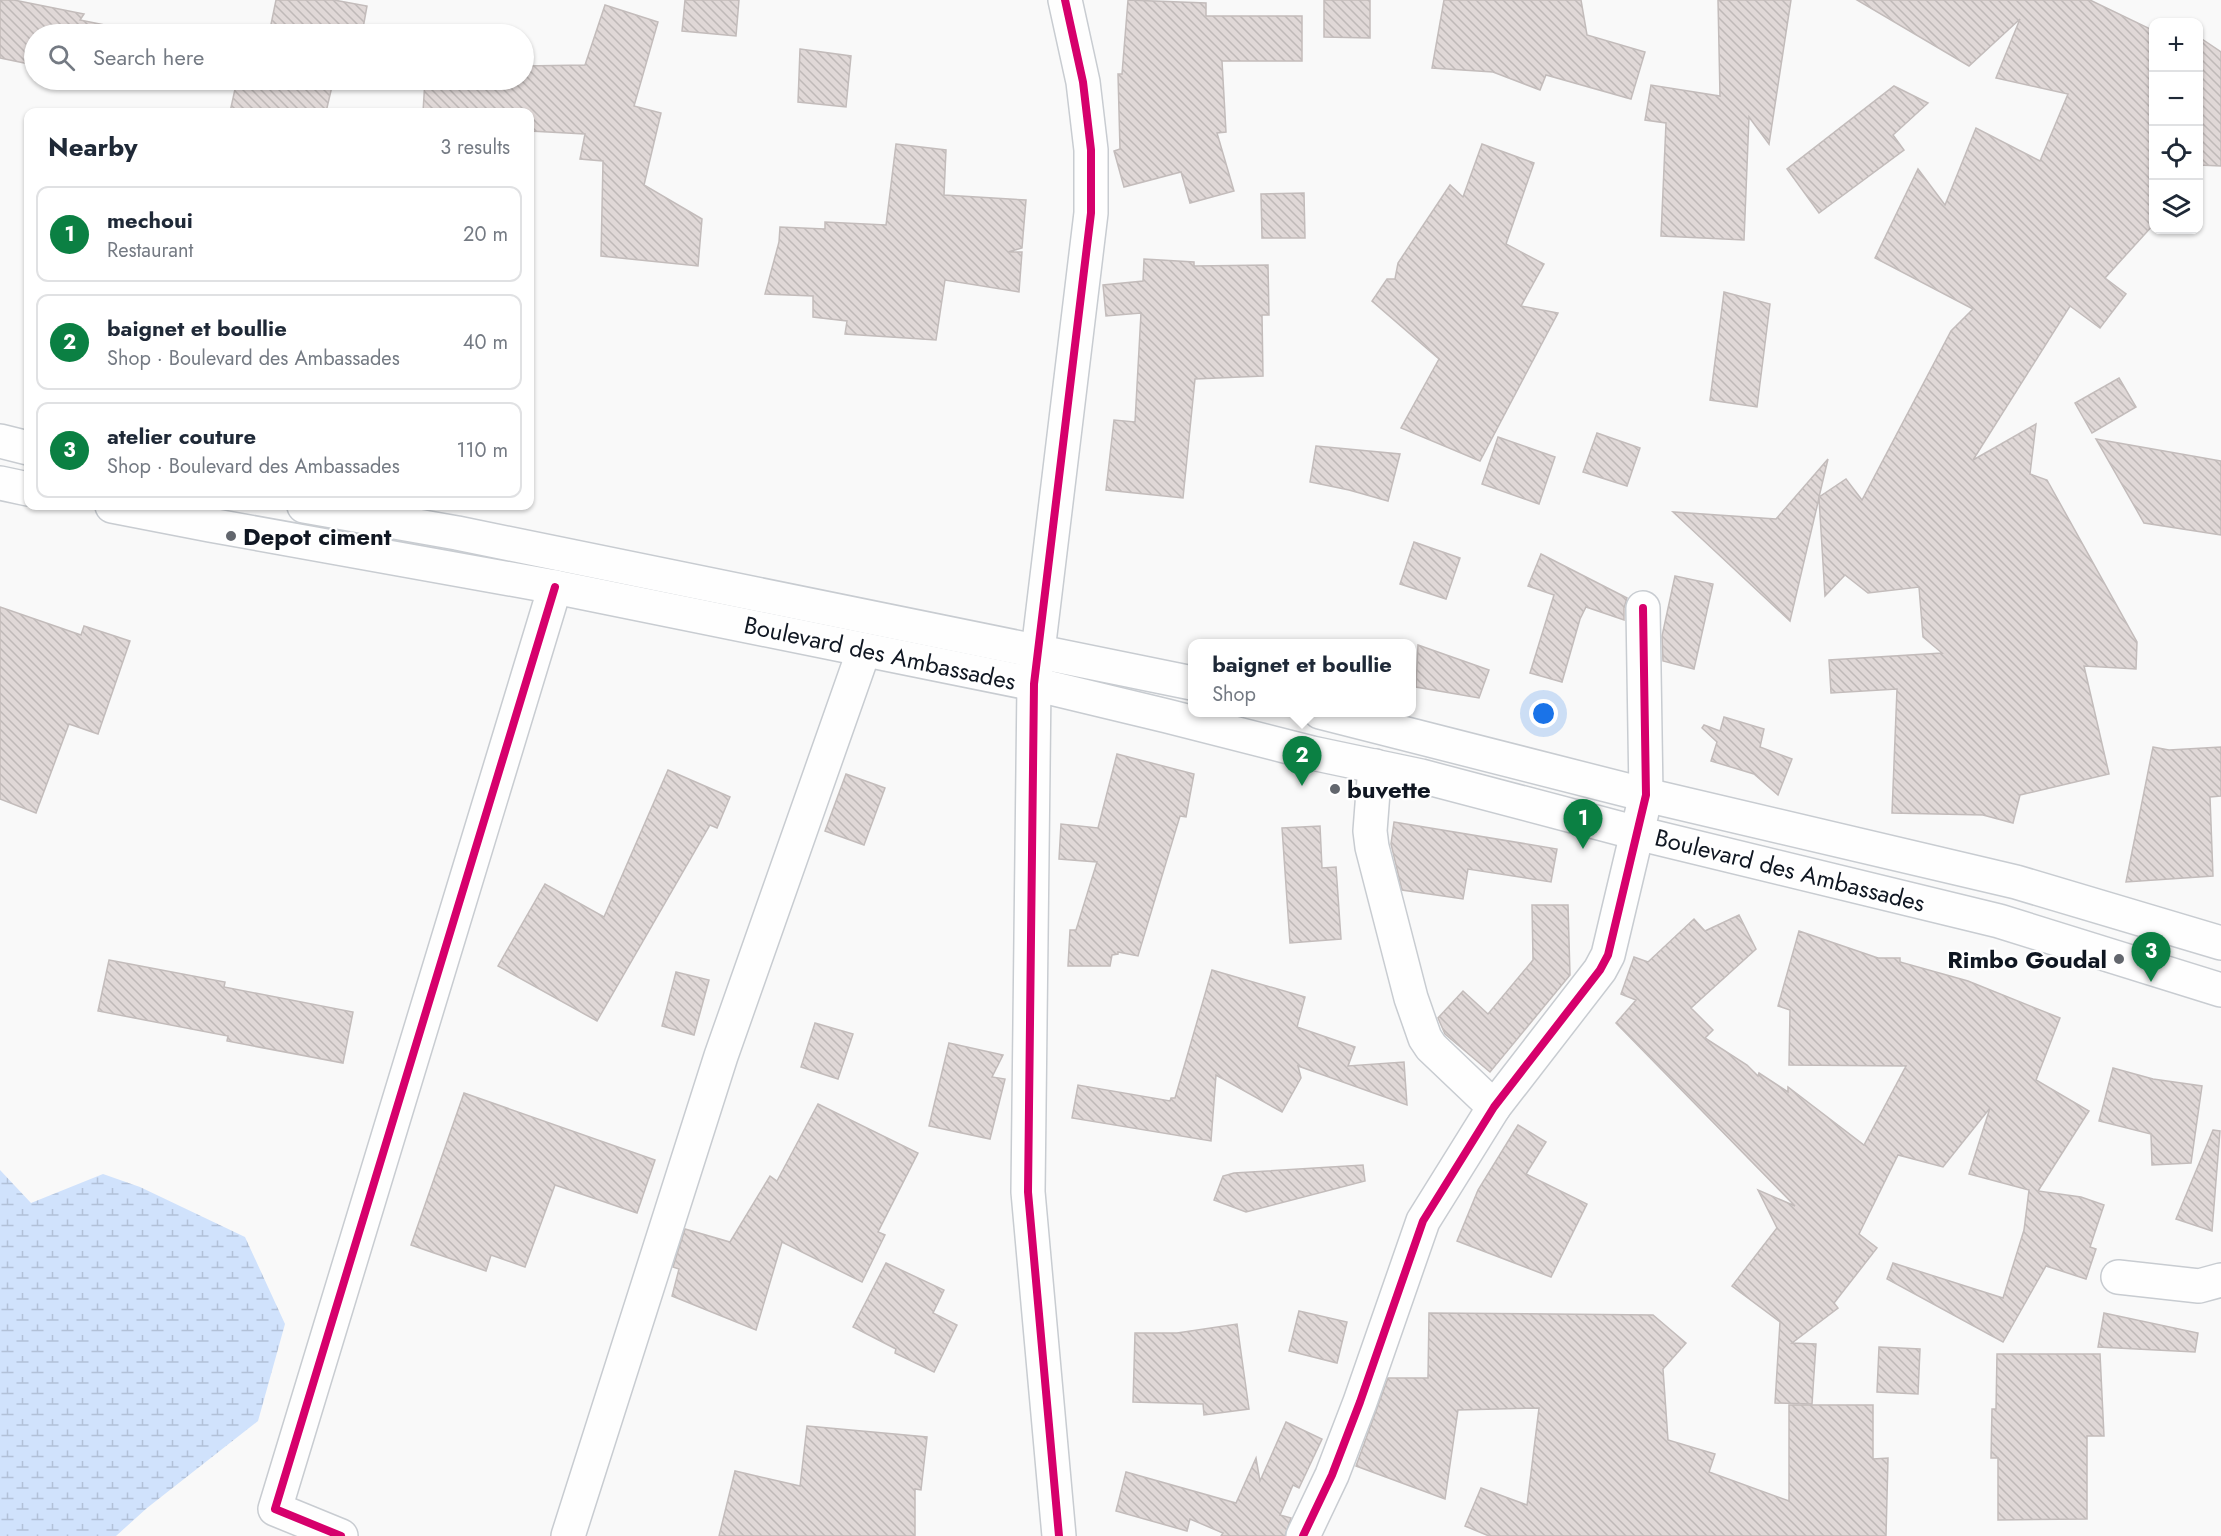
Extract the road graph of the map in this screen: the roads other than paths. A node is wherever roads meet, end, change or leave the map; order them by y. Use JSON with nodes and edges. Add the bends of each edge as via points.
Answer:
{"nodes":[{"id":1,"x":1065,"y":0,"type":"edge"},
{"id":2,"x":0,"y":441,"type":"edge"},
{"id":3,"x":24,"y":447,"type":"edge"},
{"id":4,"x":0,"y":483,"type":"edge"},
{"id":5,"x":24,"y":488,"type":"edge"},
{"id":6,"x":134,"y":510,"type":"edge"},
{"id":7,"x":327,"y":510,"type":"edge"},
{"id":8,"x":555,"y":587,"type":"junction"},
{"id":9,"x":1643,"y":608,"type":"dead end"},
{"id":10,"x":864,"y":650,"type":"junction"},
{"id":11,"x":1037,"y":651,"type":"junction"},
{"id":12,"x":1188,"y":682,"type":"edge"},
{"id":13,"x":1034,"y":684,"type":"junction"},
{"id":14,"x":1340,"y":717,"type":"edge"},
{"id":15,"x":1375,"y":766,"type":"junction"},
{"id":16,"x":1646,"y":795,"type":"junction"},
{"id":17,"x":1638,"y":833,"type":"junction"},
{"id":18,"x":2221,"y":943,"type":"edge"},
{"id":19,"x":2221,"y":990,"type":"edge"},
{"id":20,"x":1494,"y":1107,"type":"junction"},
{"id":21,"x":2118,"y":1277,"type":"dead end"},
{"id":22,"x":2221,"y":1280,"type":"edge"},
{"id":23,"x":341,"y":1536,"type":"edge"},
{"id":24,"x":568,"y":1536,"type":"edge"},
{"id":25,"x":1059,"y":1536,"type":"edge"},
{"id":26,"x":1303,"y":1536,"type":"edge"}],
"edges":[{"from":1,"to":11,"type":"street","via":[[1083,82],[1091,150],[1091,213]]},
{"from":2,"to":3,"type":"street"},
{"from":4,"to":5,"type":"street"},
{"from":6,"to":8,"type":"street","name":"Boulevard des Ambassades"},
{"from":7,"to":11,"type":"street","name":"Boulevard des Ambassades"},
{"from":8,"to":10,"type":"street","name":"Boulevard des Ambassades"},
{"from":8,"to":23,"type":"street","via":[[275,1509]]},
{"from":9,"to":16,"type":"street"},
{"from":10,"to":13,"type":"street","name":"Boulevard des Ambassades"},
{"from":10,"to":24,"type":"street","via":[[721,1056]]},
{"from":11,"to":12,"type":"street","name":"Boulevard des Ambassades"},
{"from":11,"to":13,"type":"street"},
{"from":13,"to":15,"type":"street","name":"Boulevard des Ambassades"},
{"from":13,"to":25,"type":"street","via":[[1028,1192]]},
{"from":14,"to":16,"type":"street","name":"Boulevard des Ambassades"},
{"from":15,"to":17,"type":"street","name":"Boulevard des Ambassades"},
{"from":15,"to":20,"type":"street","via":[[1372,847],[1411,998],[1431,1047]]},
{"from":16,"to":17,"type":"street"},
{"from":16,"to":18,"type":"street","name":"Boulevard des Ambassades","via":[[2016,882]]},
{"from":17,"to":19,"type":"street","name":"Boulevard des Ambassades","via":[[1999,921]]},
{"from":17,"to":20,"type":"street","via":[[1612,940],[1600,970]]},
{"from":20,"to":26,"type":"street","via":[[1423,1221],[1360,1402]]},
{"from":21,"to":22,"type":"street","via":[[2199,1286]]}]}
